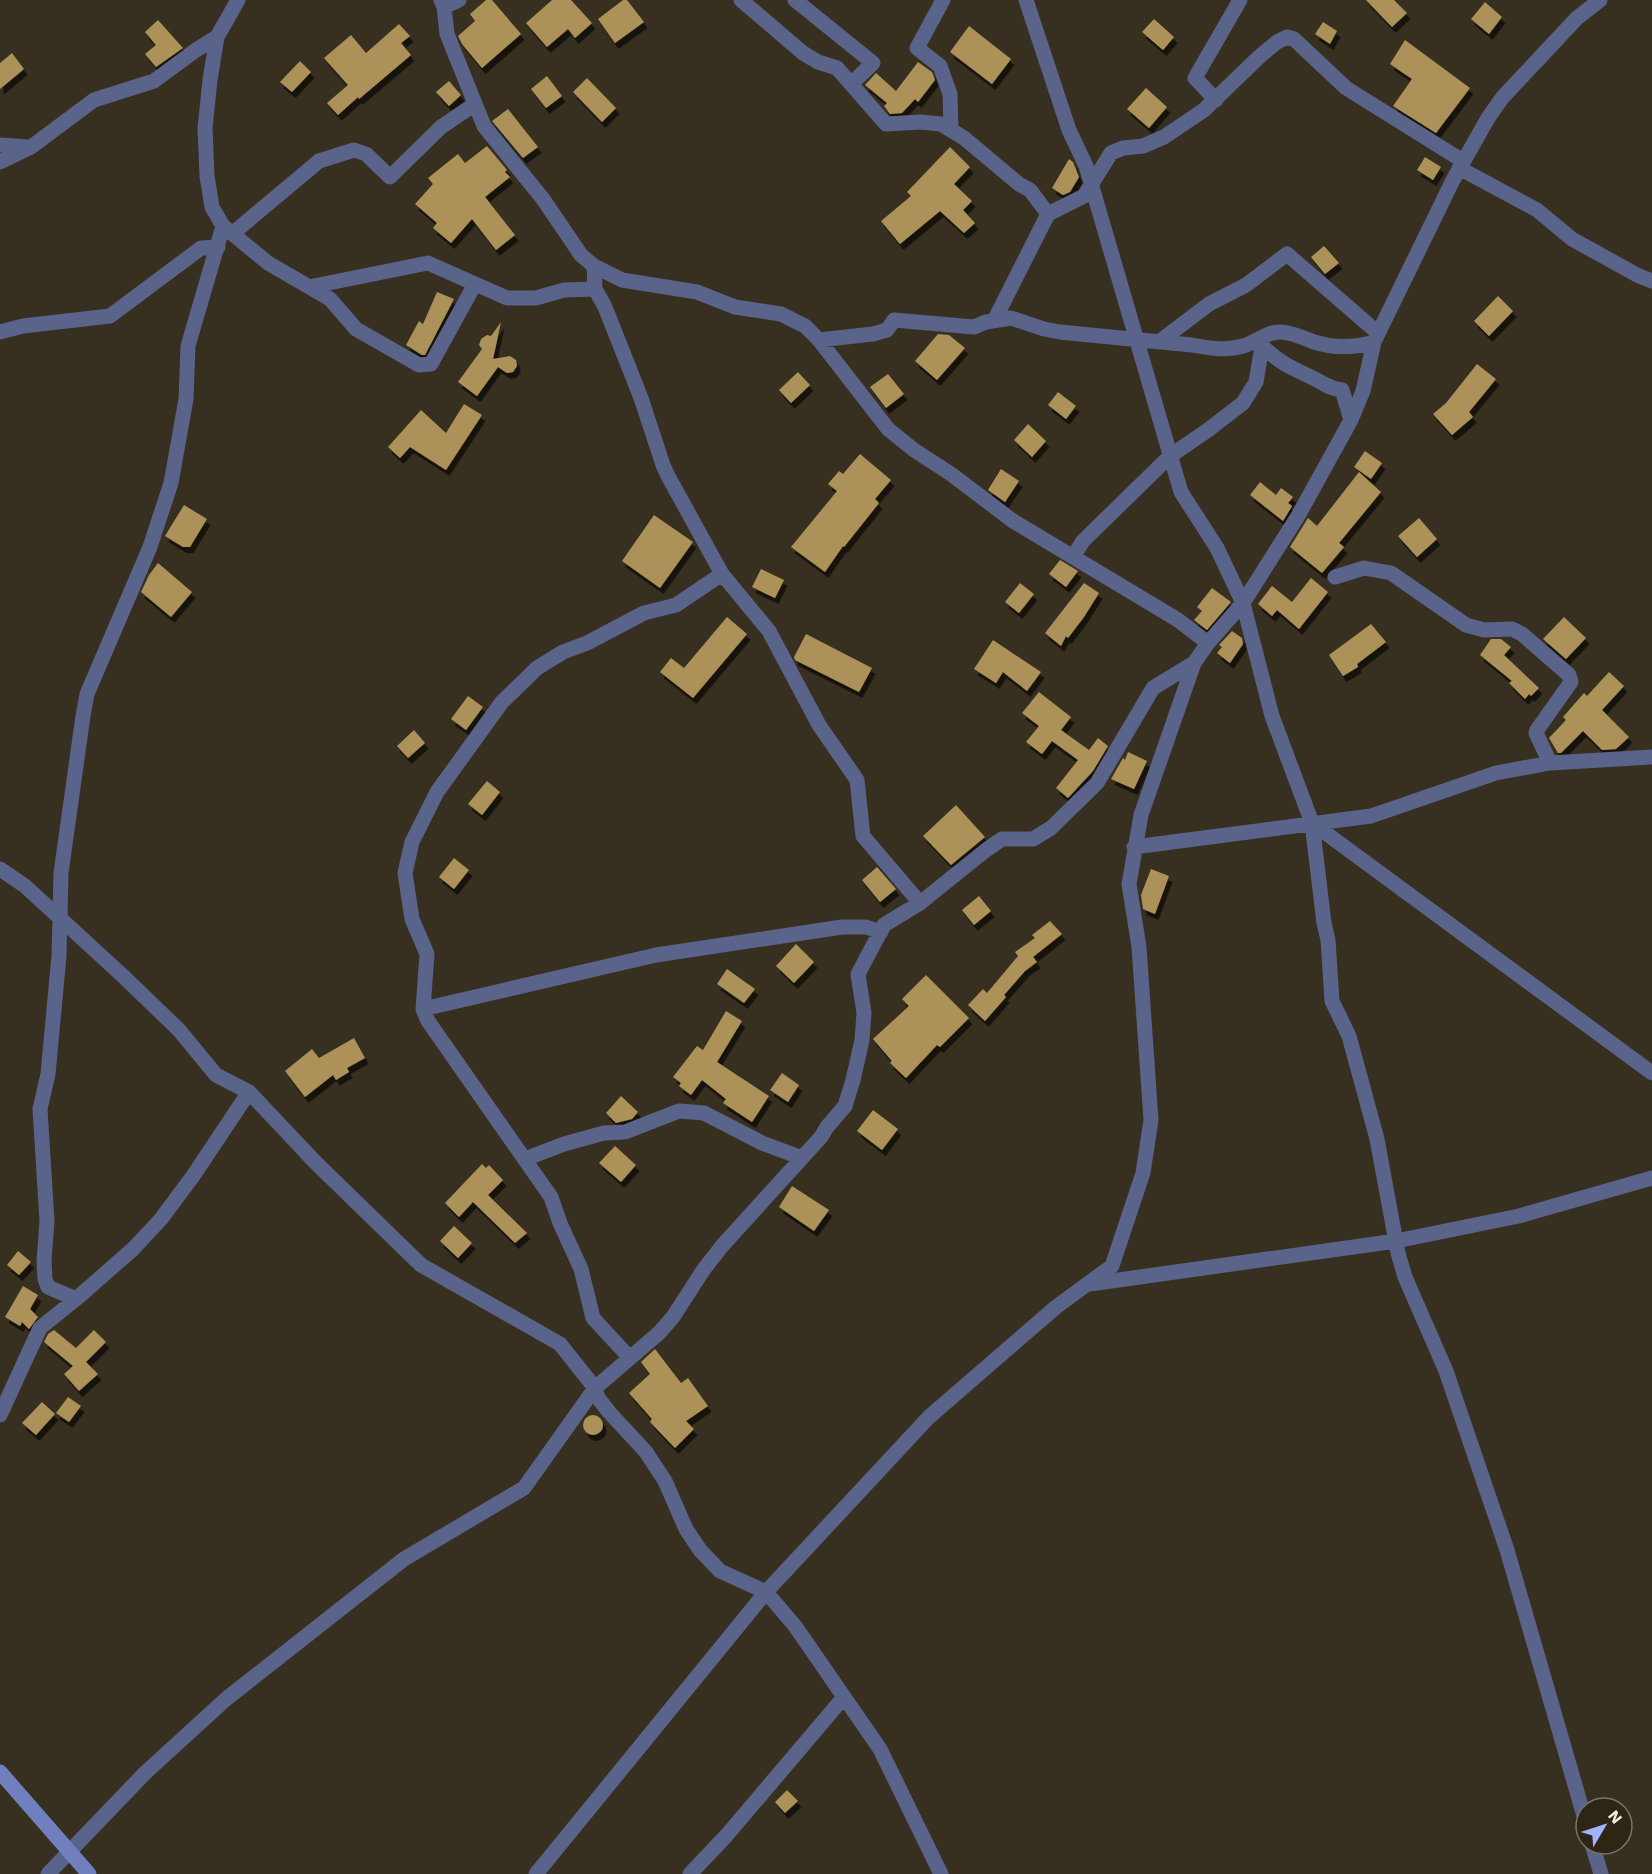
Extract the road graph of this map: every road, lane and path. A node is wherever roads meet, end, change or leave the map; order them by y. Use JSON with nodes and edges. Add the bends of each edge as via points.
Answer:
{"nodes":[{"id":1,"x":238,"y":0,"type":"edge"},
{"id":2,"x":459,"y":0,"type":"edge"},
{"id":3,"x":741,"y":0,"type":"edge"},
{"id":4,"x":795,"y":0,"type":"edge"},
{"id":5,"x":943,"y":0,"type":"edge"},
{"id":6,"x":1026,"y":0,"type":"edge"},
{"id":7,"x":1240,"y":0,"type":"edge"},
{"id":8,"x":1600,"y":0,"type":"edge"},
{"id":9,"x":442,"y":3,"type":"edge"},
{"id":10,"x":217,"y":37,"type":"junction"},
{"id":11,"x":851,"y":84,"type":"junction"},
{"id":12,"x":1216,"y":100,"type":"junction"},
{"id":13,"x":475,"y":104,"type":"junction"},
{"id":14,"x":951,"y":129,"type":"junction"},
{"id":15,"x":0,"y":145,"type":"edge"},
{"id":16,"x":31,"y":147,"type":"junction"},
{"id":17,"x":0,"y":162,"type":"edge"},
{"id":18,"x":1461,"y":165,"type":"junction"},
{"id":19,"x":1091,"y":188,"type":"junction"},
{"id":20,"x":1048,"y":214,"type":"junction"},
{"id":21,"x":228,"y":230,"type":"junction"},
{"id":22,"x":218,"y":247,"type":"junction"},
{"id":23,"x":594,"y":266,"type":"junction"},
{"id":24,"x":1652,"y":281,"type":"edge"},
{"id":25,"x":475,"y":284,"type":"junction"},
{"id":26,"x":309,"y":287,"type":"junction"},
{"id":27,"x":595,"y":290,"type":"junction"},
{"id":28,"x":994,"y":321,"type":"junction"},
{"id":29,"x":0,"y":332,"type":"edge"},
{"id":30,"x":1376,"y":338,"type":"junction"},
{"id":31,"x":819,"y":340,"type":"junction"},
{"id":32,"x":1136,"y":340,"type":"junction"},
{"id":33,"x":1159,"y":342,"type":"junction"},
{"id":34,"x":1261,"y":343,"type":"junction"},
{"id":35,"x":1352,"y":420,"type":"junction"},
{"id":36,"x":1170,"y":456,"type":"junction"},
{"id":37,"x":1073,"y":557,"type":"junction"},
{"id":38,"x":722,"y":574,"type":"junction"},
{"id":39,"x":1335,"y":577,"type":"dead end"},
{"id":40,"x":1243,"y":603,"type":"junction"},
{"id":41,"x":1208,"y":643,"type":"junction"},
{"id":42,"x":1194,"y":663,"type":"junction"},
{"id":43,"x":1652,"y":757,"type":"edge"},
{"id":44,"x":1550,"y":763,"type":"junction"},
{"id":45,"x":1312,"y":823,"type":"junction"},
{"id":46,"x":1134,"y":848,"type":"junction"},
{"id":47,"x":0,"y":869,"type":"edge"},
{"id":48,"x":920,"y":903,"type":"junction"},
{"id":49,"x":59,"y":920,"type":"junction"},
{"id":50,"x":881,"y":932,"type":"junction"},
{"id":51,"x":423,"y":1009,"type":"junction"},
{"id":52,"x":1652,"y":1072,"type":"edge"},
{"id":53,"x":249,"y":1092,"type":"junction"},
{"id":54,"x":802,"y":1158,"type":"junction"},
{"id":55,"x":525,"y":1159,"type":"junction"},
{"id":56,"x":1652,"y":1178,"type":"edge"},
{"id":57,"x":1395,"y":1241,"type":"junction"},
{"id":58,"x":1087,"y":1285,"type":"junction"},
{"id":59,"x":76,"y":1299,"type":"junction"},
{"id":60,"x":630,"y":1358,"type":"junction"},
{"id":61,"x":595,"y":1388,"type":"junction"},
{"id":62,"x":0,"y":1414,"type":"edge"},
{"id":63,"x":766,"y":1592,"type":"junction"},
{"id":64,"x":844,"y":1697,"type":"junction"},
{"id":65,"x":0,"y":1772,"type":"edge"},
{"id":66,"x":1578,"y":1796,"type":"edge"},
{"id":67,"x":69,"y":1853,"type":"junction"},
{"id":68,"x":1596,"y":1856,"type":"edge"},
{"id":69,"x":48,"y":1874,"type":"edge"},
{"id":70,"x":89,"y":1874,"type":"edge"},
{"id":71,"x":536,"y":1874,"type":"edge"},
{"id":72,"x":690,"y":1874,"type":"edge"},
{"id":73,"x":941,"y":1874,"type":"edge"},
{"id":74,"x":1601,"y":1874,"type":"edge"}],
"edges":[{"from":1,"to":10,"type":"street"},
{"from":2,"to":9,"type":"street"},
{"from":3,"to":11,"type":"street","via":[[803,53],[837,68]]},
{"from":4,"to":11,"type":"street","via":[[873,63]]},
{"from":5,"to":14,"type":"street","via":[[918,48],[940,66],[950,94]]},
{"from":6,"to":19,"type":"street"},
{"from":7,"to":12,"type":"street","via":[[1195,78]]},
{"from":8,"to":18,"type":"street","via":[[1577,18],[1502,98]]},
{"from":9,"to":13,"type":"street","via":[[447,34]]},
{"from":10,"to":16,"type":"street","via":[[153,81],[94,100]]},
{"from":10,"to":21,"type":"street","via":[[210,80],[207,176],[212,207]]},
{"from":11,"to":14,"type":"street","via":[[886,124],[930,122]]},
{"from":12,"to":18,"type":"street","via":[[1277,42],[1290,37],[1346,88]]},
{"from":12,"to":19,"type":"street","via":[[1153,142],[1111,153]]},
{"from":13,"to":21,"type":"street","via":[[441,127],[390,177],[366,154],[354,150],[319,161]]},
{"from":13,"to":23,"type":"street","via":[[484,126],[543,199],[581,255]]},
{"from":14,"to":20,"type":"street","via":[[1030,190]]},
{"from":15,"to":16,"type":"street"},
{"from":16,"to":17,"type":"street"},
{"from":18,"to":24,"type":"street","via":[[1537,210],[1572,239]]},
{"from":18,"to":30,"type":"street"},
{"from":19,"to":20,"type":"street","via":[[1084,196]]},
{"from":19,"to":32,"type":"street"},
{"from":20,"to":28,"type":"street"},
{"from":21,"to":22,"type":"street"},
{"from":21,"to":26,"type":"street","via":[[268,263]]},
{"from":22,"to":29,"type":"street","via":[[201,248],[110,316]]},
{"from":22,"to":49,"type":"street","via":[[188,346],[186,399],[171,483],[150,547],[87,694],[61,873]]},
{"from":23,"to":27,"type":"street"},
{"from":23,"to":31,"type":"street","via":[[622,280],[697,292],[735,307],[781,314],[805,326]]},
{"from":25,"to":26,"type":"street","via":[[428,263]]},
{"from":25,"to":26,"type":"street","via":[[431,364],[418,365],[356,329],[330,300]]},
{"from":25,"to":27,"type":"street","via":[[507,298]]},
{"from":27,"to":38,"type":"street","via":[[641,398],[663,465]]},
{"from":28,"to":31,"type":"street","via":[[974,327],[894,321],[887,330],[873,334]]},
{"from":28,"to":32,"type":"street","via":[[1011,318],[1044,329]]},
{"from":30,"to":33,"type":"street","via":[[1287,254]]},
{"from":30,"to":34,"type":"street","via":[[1365,345],[1334,347],[1285,332],[1267,334]]},
{"from":30,"to":35,"type":"street"},
{"from":31,"to":37,"type":"street","via":[[888,429],[1013,521]]},
{"from":32,"to":33,"type":"street"},
{"from":32,"to":36,"type":"street"},
{"from":33,"to":34,"type":"street","via":[[1211,349]]},
{"from":34,"to":35,"type":"street","via":[[1290,369],[1328,388],[1342,390]]},
{"from":34,"to":36,"type":"street","via":[[1255,387],[1243,403]]},
{"from":35,"to":40,"type":"street"},
{"from":36,"to":37,"type":"street","via":[[1083,541]]},
{"from":36,"to":40,"type":"street","via":[[1181,492],[1217,548]]},
{"from":37,"to":41,"type":"street","via":[[1178,620]]},
{"from":38,"to":48,"type":"street","via":[[769,631],[819,725],[856,780],[863,836]]},
{"from":38,"to":51,"type":"street","via":[[676,605],[644,614],[537,668],[502,702],[437,792],[411,842],[405,873],[412,919],[427,954]]},
{"from":39,"to":44,"type":"street","via":[[1364,568],[1391,573],[1466,625],[1484,630],[1512,629],[1522,634],[1569,675],[1571,682],[1536,733]]},
{"from":40,"to":41,"type":"street"},
{"from":40,"to":45,"type":"street","via":[[1272,716]]},
{"from":41,"to":42,"type":"street"},
{"from":42,"to":46,"type":"street","via":[[1141,815]]},
{"from":42,"to":48,"type":"street","via":[[1153,688],[1098,783],[1051,828],[1033,839],[1002,839]]},
{"from":43,"to":44,"type":"street"},
{"from":44,"to":45,"type":"street","via":[[1496,773],[1371,816]]},
{"from":45,"to":46,"type":"street"},
{"from":45,"to":52,"type":"street"},
{"from":45,"to":57,"type":"street","via":[[1328,940],[1331,995],[1349,1036],[1377,1139]]},
{"from":46,"to":58,"type":"street","via":[[1129,884],[1139,947],[1151,1120],[1143,1173],[1112,1266]]},
{"from":47,"to":49,"type":"street","via":[[25,886]]},
{"from":48,"to":50,"type":"street","via":[[884,925]]},
{"from":49,"to":53,"type":"street","via":[[179,1030],[216,1075]]},
{"from":49,"to":59,"type":"street","via":[[48,1074],[40,1109],[47,1221],[44,1261],[48,1287]]},
{"from":50,"to":51,"type":"street","via":[[866,927],[842,927],[656,955]]},
{"from":50,"to":54,"type":"street","via":[[858,974],[864,1013],[862,1040],[845,1106]]},
{"from":51,"to":55,"type":"street","via":[[428,1022]]},
{"from":53,"to":59,"type":"street","via":[[161,1219]]},
{"from":53,"to":61,"type":"street","via":[[422,1265],[560,1344]]},
{"from":54,"to":55,"type":"street","via":[[762,1143],[704,1113],[679,1111],[625,1132],[604,1133]]},
{"from":54,"to":60,"type":"street","via":[[722,1246],[666,1325]]},
{"from":55,"to":60,"type":"street","via":[[551,1197],[581,1269],[593,1318]]},
{"from":56,"to":57,"type":"street","via":[[1519,1216]]},
{"from":57,"to":58,"type":"street"},
{"from":57,"to":66,"type":"street","via":[[1403,1271],[1446,1371],[1507,1550]]},
{"from":58,"to":63,"type":"street","via":[[929,1417]]},
{"from":59,"to":62,"type":"street","via":[[40,1328]]},
{"from":60,"to":61,"type":"street"},
{"from":61,"to":63,"type":"street","via":[[598,1398],[654,1464],[686,1529],[705,1557],[720,1571]]},
{"from":61,"to":67,"type":"street","via":[[524,1488],[404,1559],[226,1699],[145,1773]]},
{"from":63,"to":64,"type":"street","via":[[795,1626]]},
{"from":63,"to":71,"type":"street"},
{"from":64,"to":72,"type":"street"},
{"from":64,"to":73,"type":"street","via":[[880,1749]]},
{"from":65,"to":67,"type":"main road"},
{"from":67,"to":69,"type":"street"},
{"from":67,"to":70,"type":"main road"},
{"from":68,"to":74,"type":"street"}]}
